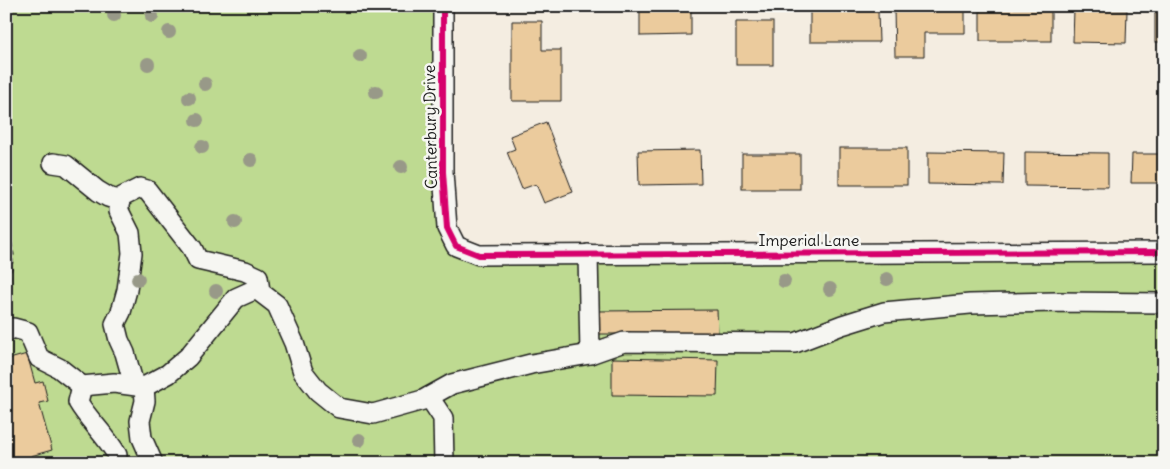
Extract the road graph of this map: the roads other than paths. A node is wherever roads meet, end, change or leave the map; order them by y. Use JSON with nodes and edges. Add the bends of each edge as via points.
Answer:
{"nodes":[{"id":1,"x":443,"y":6,"type":"edge"},
{"id":2,"x":53,"y":163,"type":"dead end"},
{"id":3,"x":120,"y":201,"type":"junction"},
{"id":4,"x":456,"y":246,"type":"joint"},
{"id":5,"x":1164,"y":252,"type":"edge"},
{"id":6,"x":588,"y":254,"type":"junction"},
{"id":7,"x":260,"y":291,"type":"junction"},
{"id":8,"x":1164,"y":303,"type":"edge"},
{"id":9,"x":6,"y":332,"type":"edge"},
{"id":10,"x":590,"y":354,"type":"junction"},
{"id":11,"x":82,"y":386,"type":"junction"},
{"id":12,"x":139,"y":386,"type":"junction"},
{"id":13,"x":429,"y":397,"type":"junction"},
{"id":14,"x":116,"y":463,"type":"edge"},
{"id":15,"x":153,"y":463,"type":"edge"},
{"id":16,"x":444,"y":463,"type":"edge"}],
"edges":[{"from":1,"to":4,"type":"street","name":"Canterbury Drive","via":[[443,172],[448,228]]},
{"from":2,"to":3,"type":"street","via":[[66,165],[103,194]]},
{"from":3,"to":7,"type":"street","via":[[132,191],[147,190],[198,260],[245,271],[258,278]]},
{"from":3,"to":12,"type":"street","via":[[119,211],[128,227],[132,252],[126,290],[115,324]]},
{"from":4,"to":6,"type":"street","name":"Imperial Lane","via":[[479,255]]},
{"from":5,"to":6,"type":"street","name":"Imperial Lane"},
{"from":6,"to":10,"type":"street"},
{"from":7,"to":12,"type":"street","via":[[256,289],[236,298],[188,357],[168,374]]},
{"from":7,"to":13,"type":"street","via":[[277,305],[303,372],[318,391],[339,408],[373,414]]},
{"from":8,"to":10,"type":"street","via":[[970,304],[884,312],[794,343],[624,342]]},
{"from":9,"to":11,"type":"street","via":[[13,328],[28,332],[39,358],[59,368]]},
{"from":10,"to":13,"type":"street","via":[[475,377],[452,384]]},
{"from":11,"to":12,"type":"street","via":[[114,383]]},
{"from":11,"to":14,"type":"street","via":[[78,402],[108,439],[117,454]]},
{"from":12,"to":15,"type":"street","via":[[145,401],[140,421],[142,438]]},
{"from":13,"to":16,"type":"street","via":[[443,418]]}]}
